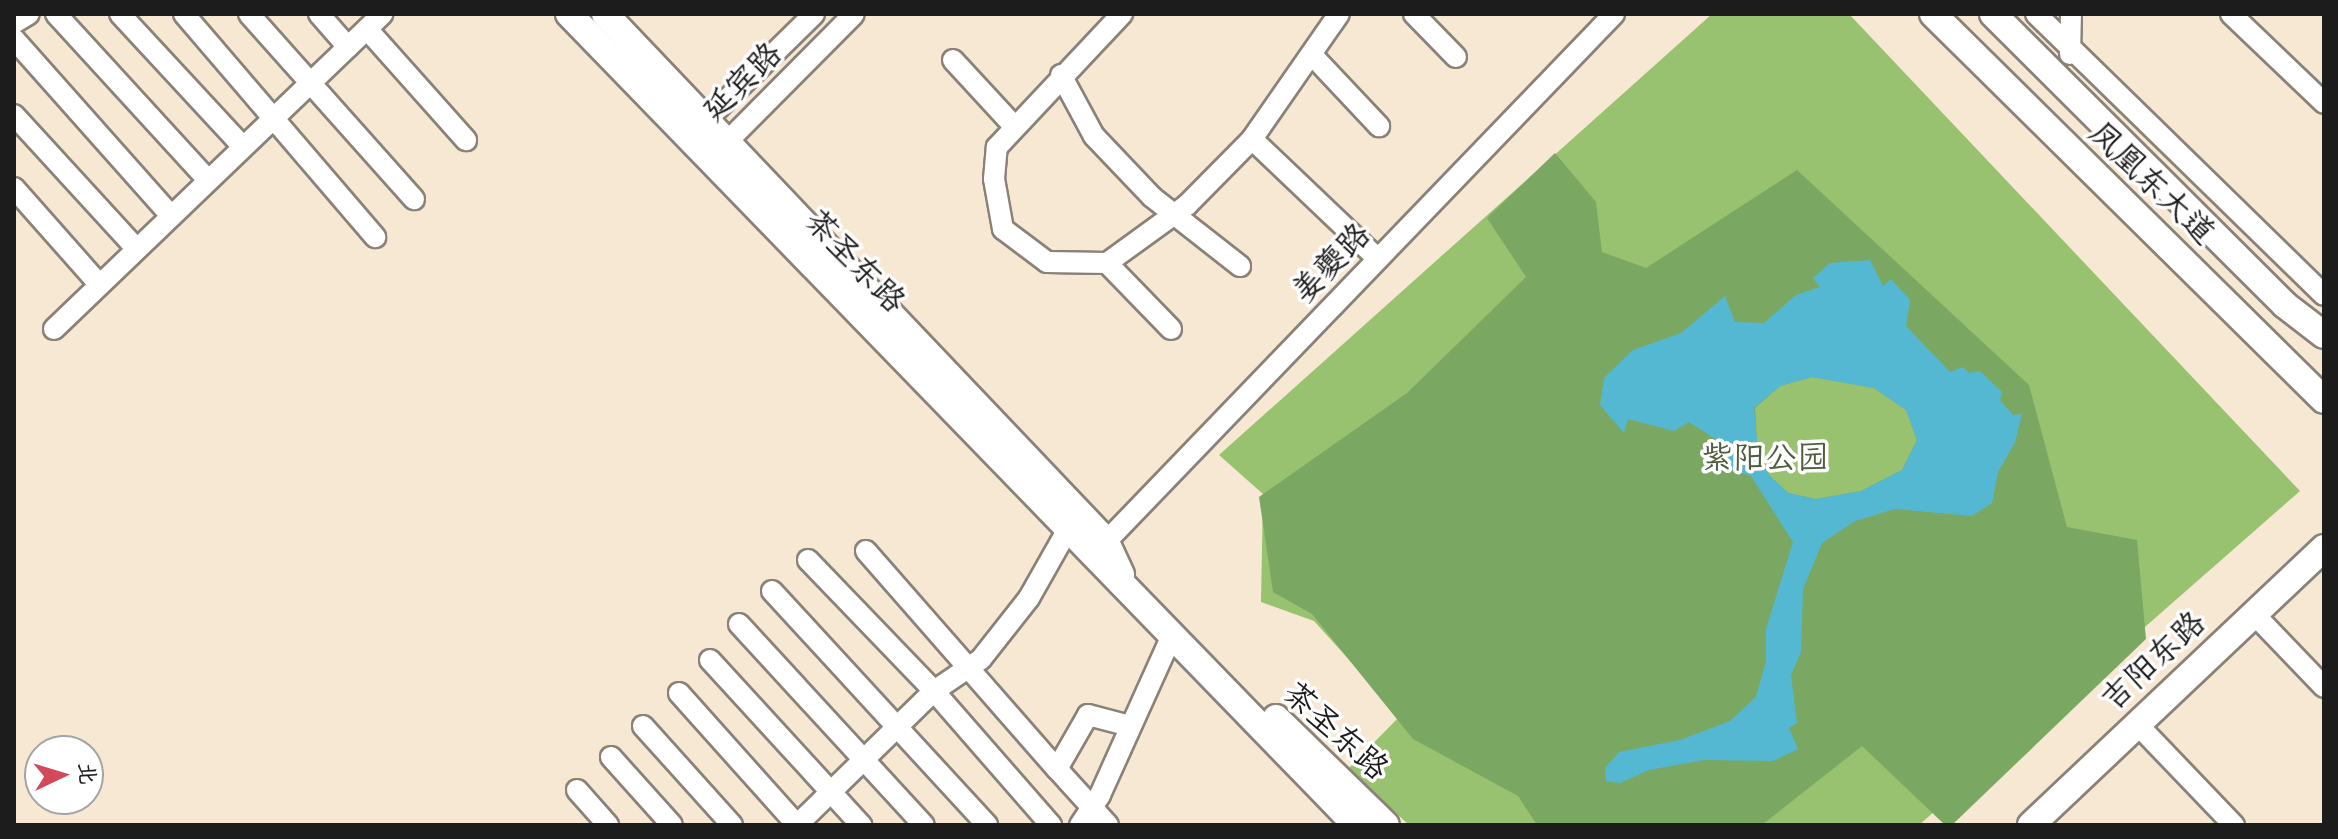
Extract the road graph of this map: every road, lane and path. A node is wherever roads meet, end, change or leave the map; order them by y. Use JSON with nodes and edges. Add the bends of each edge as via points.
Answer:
{"nodes":[{"id":1,"x":29,"y":14,"type":"edge"},
{"id":2,"x":56,"y":14,"type":"edge"},
{"id":3,"x":120,"y":14,"type":"edge"},
{"id":4,"x":184,"y":14,"type":"edge"},
{"id":5,"x":249,"y":14,"type":"edge"},
{"id":6,"x":319,"y":14,"type":"edge"},
{"id":7,"x":383,"y":14,"type":"edge"},
{"id":8,"x":569,"y":14,"type":"edge"},
{"id":9,"x":605,"y":14,"type":"edge"},
{"id":10,"x":814,"y":14,"type":"edge"},
{"id":11,"x":854,"y":14,"type":"edge"},
{"id":12,"x":1339,"y":14,"type":"edge"},
{"id":13,"x":1414,"y":14,"type":"edge"},
{"id":14,"x":1614,"y":14,"type":"edge"},
{"id":15,"x":1933,"y":14,"type":"edge"},
{"id":16,"x":1993,"y":14,"type":"edge"},
{"id":17,"x":2036,"y":14,"type":"edge"},
{"id":18,"x":2071,"y":14,"type":"edge"},
{"id":19,"x":2238,"y":16,"type":"edge"},
{"id":20,"x":1107,"y":19,"type":"edge"},
{"id":21,"x":14,"y":23,"type":"edge"},
{"id":22,"x":367,"y":29,"type":"junction"},
{"id":23,"x":14,"y":39,"type":"edge"},
{"id":24,"x":348,"y":47,"type":"junction"},
{"id":25,"x":2071,"y":49,"type":"junction"},
{"id":26,"x":1312,"y":55,"type":"junction"},
{"id":27,"x":1456,"y":57,"type":"dead end"},
{"id":28,"x":953,"y":60,"type":"dead end"},
{"id":29,"x":1061,"y":75,"type":"junction"},
{"id":30,"x":312,"y":82,"type":"junction"},
{"id":31,"x":2061,"y":82,"type":"junction"},
{"id":32,"x":2324,"y":103,"type":"edge"},
{"id":33,"x":14,"y":115,"type":"edge"},
{"id":34,"x":275,"y":116,"type":"junction"},
{"id":35,"x":1014,"y":126,"type":"junction"},
{"id":36,"x":1379,"y":126,"type":"dead end"},
{"id":37,"x":696,"y":130,"type":"junction"},
{"id":38,"x":1252,"y":139,"type":"junction"},
{"id":39,"x":466,"y":140,"type":"dead end"},
{"id":40,"x":726,"y":140,"type":"junction"},
{"id":41,"x":243,"y":147,"type":"junction"},
{"id":42,"x":710,"y":162,"type":"junction"},
{"id":43,"x":208,"y":180,"type":"junction"},
{"id":44,"x":14,"y":188,"type":"edge"},
{"id":45,"x":414,"y":199,"type":"dead end"},
{"id":46,"x":1175,"y":213,"type":"junction"},
{"id":47,"x":171,"y":216,"type":"junction"},
{"id":48,"x":375,"y":237,"type":"dead end"},
{"id":49,"x":135,"y":247,"type":"junction"},
{"id":50,"x":1378,"y":259,"type":"junction"},
{"id":51,"x":1107,"y":263,"type":"junction"},
{"id":52,"x":1240,"y":266,"type":"dead end"},
{"id":53,"x":99,"y":284,"type":"junction"},
{"id":54,"x":2324,"y":295,"type":"edge"},
{"id":55,"x":54,"y":329,"type":"dead end"},
{"id":56,"x":1171,"y":329,"type":"dead end"},
{"id":57,"x":2324,"y":335,"type":"edge"},
{"id":58,"x":2324,"y":400,"type":"edge"},
{"id":59,"x":1068,"y":529,"type":"junction"},
{"id":60,"x":1099,"y":548,"type":"junction"},
{"id":61,"x":2324,"y":548,"type":"edge"},
{"id":62,"x":866,"y":551,"type":"dead end"},
{"id":63,"x":808,"y":560,"type":"dead end"},
{"id":64,"x":772,"y":591,"type":"dead end"},
{"id":65,"x":2254,"y":614,"type":"junction"},
{"id":66,"x":739,"y":624,"type":"dead end"},
{"id":67,"x":1171,"y":638,"type":"junction"},
{"id":68,"x":710,"y":660,"type":"dead end"},
{"id":69,"x":970,"y":670,"type":"junction"},
{"id":70,"x":2324,"y":687,"type":"edge"},
{"id":71,"x":934,"y":691,"type":"junction"},
{"id":72,"x":679,"y":693,"type":"dead end"},
{"id":73,"x":1234,"y":700,"type":"junction"},
{"id":74,"x":2137,"y":724,"type":"junction"},
{"id":75,"x":643,"y":726,"type":"dead end"},
{"id":76,"x":1130,"y":726,"type":"junction"},
{"id":77,"x":896,"y":727,"type":"junction"},
{"id":78,"x":611,"y":757,"type":"dead end"},
{"id":79,"x":863,"y":759,"type":"junction"},
{"id":80,"x":1057,"y":769,"type":"junction"},
{"id":81,"x":577,"y":790,"type":"dead end"},
{"id":82,"x":830,"y":791,"type":"junction"},
{"id":83,"x":1093,"y":808,"type":"junction"},
{"id":84,"x":608,"y":825,"type":"edge"},
{"id":85,"x":672,"y":825,"type":"edge"},
{"id":86,"x":732,"y":825,"type":"edge"},
{"id":87,"x":797,"y":825,"type":"edge"},
{"id":88,"x":861,"y":825,"type":"edge"},
{"id":89,"x":924,"y":825,"type":"edge"},
{"id":90,"x":987,"y":825,"type":"edge"},
{"id":91,"x":1051,"y":825,"type":"edge"},
{"id":92,"x":1080,"y":825,"type":"edge"},
{"id":93,"x":1108,"y":825,"type":"edge"},
{"id":94,"x":1356,"y":825,"type":"edge"},
{"id":95,"x":1386,"y":825,"type":"edge"},
{"id":96,"x":2031,"y":825,"type":"edge"},
{"id":97,"x":2234,"y":825,"type":"edge"}],
"edges":[{"from":1,"to":21,"type":"street"},
{"from":2,"to":43,"type":"street"},
{"from":3,"to":41,"type":"street"},
{"from":4,"to":34,"type":"street"},
{"from":5,"to":30,"type":"street"},
{"from":6,"to":24,"type":"street"},
{"from":7,"to":22,"type":"street"},
{"from":8,"to":37,"type":"main road","name":"茶圣东路"},
{"from":9,"to":37,"type":"main road","name":"茶圣东路"},
{"from":10,"to":37,"type":"street","name":"延宾路"},
{"from":11,"to":40,"type":"street","name":"延宾路"},
{"from":12,"to":26,"type":"street"},
{"from":13,"to":27,"type":"street"},
{"from":14,"to":50,"type":"street","name":"姜夔路"},
{"from":15,"to":58,"type":"main road","name":"凤凰东大道"},
{"from":16,"to":31,"type":"main road","name":"凤凰东大道"},
{"from":17,"to":25,"type":"street"},
{"from":18,"to":25,"type":"street"},
{"from":19,"to":32,"type":"street"},
{"from":20,"to":29,"type":"street"},
{"from":22,"to":24,"type":"street"},
{"from":22,"to":39,"type":"street"},
{"from":23,"to":47,"type":"street"},
{"from":24,"to":30,"type":"street"},
{"from":25,"to":31,"type":"street"},
{"from":25,"to":54,"type":"street"},
{"from":26,"to":36,"type":"street"},
{"from":26,"to":38,"type":"street"},
{"from":28,"to":35,"type":"street"},
{"from":29,"to":35,"type":"street"},
{"from":29,"to":46,"type":"street","via":[[1094,136],[1152,197]]},
{"from":30,"to":34,"type":"street"},
{"from":30,"to":45,"type":"street"},
{"from":31,"to":57,"type":"main road","name":"凤凰东大道","via":[[2285,305]]},
{"from":33,"to":49,"type":"street"},
{"from":34,"to":41,"type":"street"},
{"from":34,"to":48,"type":"street"},
{"from":35,"to":51,"type":"street","via":[[997,147],[994,179],[1003,229],[1047,262]]},
{"from":37,"to":40,"type":"main road","name":"茶圣东路"},
{"from":37,"to":42,"type":"main road","name":"茶圣东路"},
{"from":38,"to":46,"type":"street"},
{"from":38,"to":50,"type":"street"},
{"from":40,"to":42,"type":"street","name":"延宾路"},
{"from":40,"to":60,"type":"main road","name":"茶圣东路"},
{"from":41,"to":43,"type":"street"},
{"from":42,"to":59,"type":"main road","name":"茶圣东路"},
{"from":43,"to":47,"type":"street"},
{"from":44,"to":53,"type":"street"},
{"from":46,"to":51,"type":"street"},
{"from":46,"to":52,"type":"street"},
{"from":47,"to":49,"type":"street"},
{"from":49,"to":53,"type":"street"},
{"from":50,"to":60,"type":"street","name":"姜夔路"},
{"from":51,"to":56,"type":"street"},
{"from":53,"to":55,"type":"street"},
{"from":59,"to":60,"type":"main road","name":"茶圣东路"},
{"from":59,"to":69,"type":"street","via":[[1029,598]]},
{"from":60,"to":67,"type":"main road","name":"茶圣东路","via":[[1130,594]]},
{"from":61,"to":65,"type":"main road","name":"吉阳东路"},
{"from":62,"to":69,"type":"street"},
{"from":63,"to":71,"type":"street"},
{"from":64,"to":77,"type":"street"},
{"from":65,"to":70,"type":"street"},
{"from":65,"to":74,"type":"main road","name":"吉阳东路"},
{"from":66,"to":79,"type":"street"},
{"from":67,"to":73,"type":"main road","name":"茶圣东路"},
{"from":67,"to":76,"type":"street"},
{"from":68,"to":82,"type":"street"},
{"from":69,"to":71,"type":"street"},
{"from":69,"to":80,"type":"street"},
{"from":71,"to":77,"type":"street"},
{"from":71,"to":91,"type":"street"},
{"from":72,"to":87,"type":"street"},
{"from":73,"to":94,"type":"main road","name":"茶圣东路"},
{"from":73,"to":95,"type":"main road","name":"茶圣东路","via":[[1264,706]]},
{"from":74,"to":96,"type":"main road","name":"吉阳东路"},
{"from":74,"to":97,"type":"street"},
{"from":75,"to":86,"type":"street"},
{"from":76,"to":80,"type":"street","via":[[1088,715]]},
{"from":76,"to":83,"type":"street"},
{"from":77,"to":79,"type":"street"},
{"from":77,"to":90,"type":"street"},
{"from":78,"to":85,"type":"street"},
{"from":79,"to":82,"type":"street"},
{"from":79,"to":89,"type":"street"},
{"from":80,"to":83,"type":"street"},
{"from":81,"to":84,"type":"street"},
{"from":82,"to":87,"type":"street"},
{"from":82,"to":88,"type":"street"},
{"from":83,"to":92,"type":"street"},
{"from":83,"to":93,"type":"street"}]}
